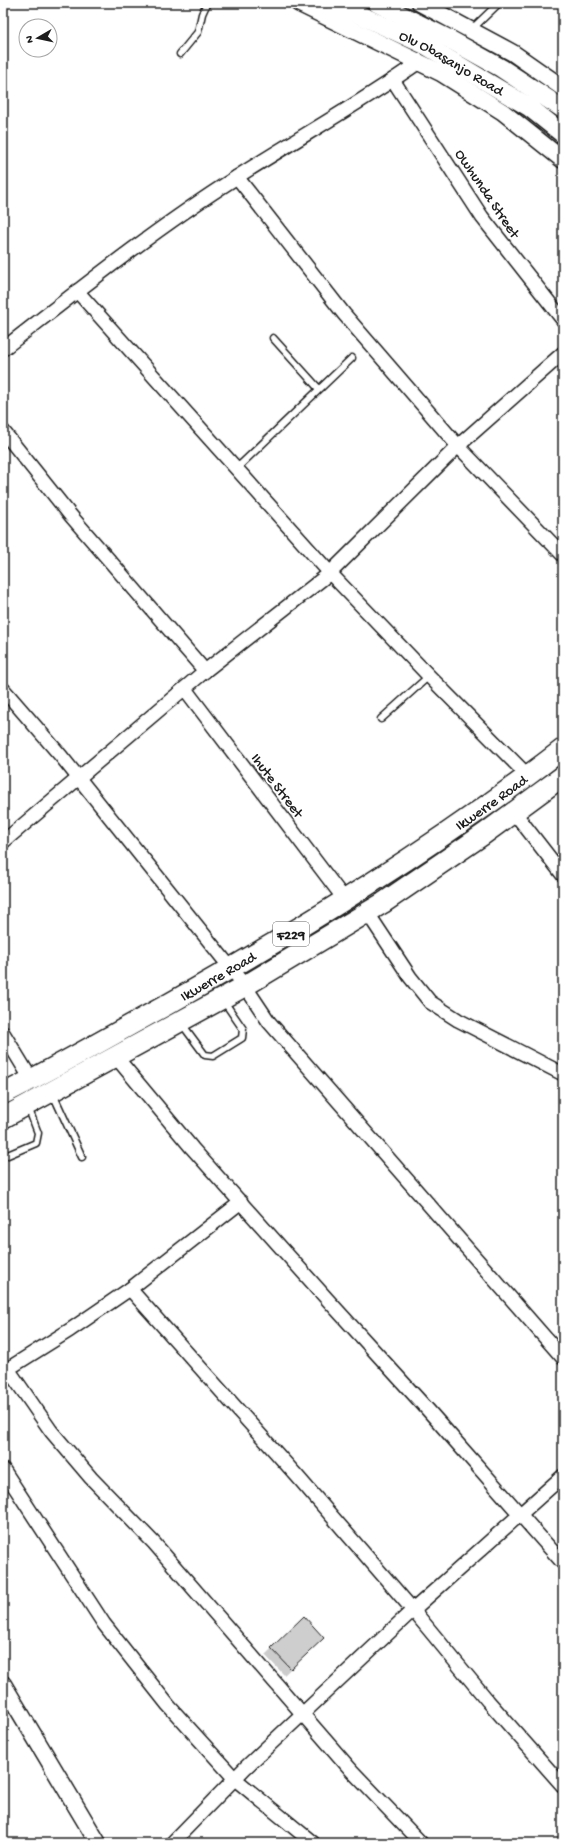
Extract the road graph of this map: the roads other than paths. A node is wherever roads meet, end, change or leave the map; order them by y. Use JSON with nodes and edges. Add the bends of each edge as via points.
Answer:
{"nodes":[{"id":1,"x":206,"y":3,"type":"edge"},
{"id":2,"x":298,"y":3,"type":"edge"},
{"id":3,"x":334,"y":3,"type":"edge"},
{"id":4,"x":377,"y":3,"type":"edge"},
{"id":5,"x":420,"y":3,"type":"edge"},
{"id":6,"x":499,"y":3,"type":"edge"},
{"id":7,"x":471,"y":30,"type":"junction"},
{"id":8,"x":180,"y":54,"type":"dead end"},
{"id":9,"x":419,"y":62,"type":"junction"},
{"id":10,"x":393,"y":80,"type":"junction"},
{"id":11,"x":563,"y":88,"type":"edge"},
{"id":12,"x":563,"y":110,"type":"edge"},
{"id":13,"x":563,"y":134,"type":"edge"},
{"id":14,"x":563,"y":160,"type":"edge"},
{"id":15,"x":236,"y":177,"type":"junction"},
{"id":16,"x":78,"y":291,"type":"junction"},
{"id":17,"x":563,"y":320,"type":"edge"},
{"id":18,"x":274,"y":338,"type":"dead end"},
{"id":19,"x":3,"y":349,"type":"edge"},
{"id":20,"x":563,"y":353,"type":"edge"},
{"id":21,"x":352,"y":358,"type":"dead end"},
{"id":22,"x":319,"y":389,"type":"junction"},
{"id":23,"x":3,"y":431,"type":"edge"},
{"id":24,"x":458,"y":446,"type":"junction"},
{"id":25,"x":236,"y":469,"type":"junction"},
{"id":26,"x":563,"y":555,"type":"edge"},
{"id":27,"x":330,"y":573,"type":"junction"},
{"id":28,"x":205,"y":672,"type":"junction"},
{"id":29,"x":429,"y":676,"type":"junction"},
{"id":30,"x":3,"y":689,"type":"edge"},
{"id":31,"x":185,"y":689,"type":"junction"},
{"id":32,"x":381,"y":719,"type":"dead end"},
{"id":33,"x":563,"y":749,"type":"edge"},
{"id":34,"x":528,"y":776,"type":"junction"},
{"id":35,"x":563,"y":776,"type":"edge"},
{"id":36,"x":79,"y":779,"type":"junction"},
{"id":37,"x":514,"y":812,"type":"junction"},
{"id":38,"x":3,"y":842,"type":"edge"},
{"id":39,"x":563,"y":875,"type":"edge"},
{"id":40,"x":345,"y":900,"type":"junction"},
{"id":41,"x":368,"y":912,"type":"junction"},
{"id":42,"x":231,"y":969,"type":"junction"},
{"id":43,"x":245,"y":986,"type":"junction"},
{"id":44,"x":222,"y":998,"type":"junction"},
{"id":45,"x":180,"y":1021,"type":"junction"},
{"id":46,"x":3,"y":1033,"type":"edge"},
{"id":47,"x":116,"y":1057,"type":"junction"},
{"id":48,"x":563,"y":1074,"type":"edge"},
{"id":49,"x":31,"y":1079,"type":"junction"},
{"id":50,"x":52,"y":1092,"type":"junction"},
{"id":51,"x":3,"y":1094,"type":"edge"},
{"id":52,"x":27,"y":1106,"type":"junction"},
{"id":53,"x":3,"y":1118,"type":"edge"},
{"id":54,"x":3,"y":1157,"type":"edge"},
{"id":55,"x":82,"y":1157,"type":"dead end"},
{"id":56,"x":240,"y":1202,"type":"junction"},
{"id":57,"x":130,"y":1289,"type":"junction"},
{"id":58,"x":563,"y":1358,"type":"edge"},
{"id":59,"x":5,"y":1370,"type":"edge"},
{"id":60,"x":3,"y":1469,"type":"edge"},
{"id":61,"x":563,"y":1476,"type":"edge"},
{"id":62,"x":521,"y":1515,"type":"junction"},
{"id":63,"x":563,"y":1563,"type":"edge"},
{"id":64,"x":413,"y":1610,"type":"junction"},
{"id":65,"x":3,"y":1684,"type":"edge"},
{"id":66,"x":303,"y":1714,"type":"junction"},
{"id":67,"x":235,"y":1779,"type":"junction"},
{"id":68,"x":563,"y":1786,"type":"edge"},
{"id":69,"x":98,"y":1843,"type":"edge"},
{"id":70,"x":172,"y":1843,"type":"edge"},
{"id":71,"x":313,"y":1843,"type":"edge"},
{"id":72,"x":421,"y":1843,"type":"edge"}],
"edges":[{"from":1,"to":8,"type":"lane","via":[[198,32]]},
{"from":2,"to":9,"type":"street"},
{"from":3,"to":13,"type":"main road","name":"Olu Obasanjo Road","via":[[425,45],[529,107]]},
{"from":4,"to":12,"type":"main road","name":"Olu Obasanjo Road","via":[[501,68]]},
{"from":5,"to":7,"type":"street"},
{"from":6,"to":7,"type":"lane"},
{"from":7,"to":11,"type":"street","via":[[513,53]]},
{"from":9,"to":10,"type":"street"},
{"from":9,"to":14,"type":"street","via":[[503,112]]},
{"from":10,"to":15,"type":"street"},
{"from":10,"to":17,"type":"street","name":"Owhunda Street","via":[[482,217]]},
{"from":15,"to":16,"type":"street","via":[[154,232]]},
{"from":15,"to":24,"type":"street","via":[[344,314]]},
{"from":16,"to":19,"type":"street"},
{"from":16,"to":25,"type":"street"},
{"from":18,"to":22,"type":"lane"},
{"from":20,"to":24,"type":"street"},
{"from":21,"to":22,"type":"lane"},
{"from":22,"to":25,"type":"lane"},
{"from":23,"to":28,"type":"street"},
{"from":24,"to":26,"type":"street"},
{"from":24,"to":27,"type":"street"},
{"from":25,"to":27,"type":"street"},
{"from":27,"to":28,"type":"street"},
{"from":27,"to":29,"type":"street"},
{"from":28,"to":31,"type":"street"},
{"from":29,"to":32,"type":"lane"},
{"from":29,"to":34,"type":"street"},
{"from":30,"to":36,"type":"street"},
{"from":31,"to":36,"type":"street"},
{"from":31,"to":40,"type":"street","name":"Ihute Street"},
{"from":33,"to":34,"type":"main road","name":"Ikwerre Road","number":"F229"},
{"from":34,"to":40,"type":"main road","name":"Ikwerre Road","number":"F229","via":[[387,874]]},
{"from":35,"to":37,"type":"main road","name":"Ikwerre Road","number":"F229"},
{"from":36,"to":38,"type":"street"},
{"from":36,"to":42,"type":"street"},
{"from":37,"to":39,"type":"street"},
{"from":37,"to":41,"type":"main road","name":"Ikwerre Road","number":"F229"},
{"from":40,"to":42,"type":"main road","name":"Ikwerre Road","number":"F229"},
{"from":41,"to":43,"type":"main road","name":"Ikwerre Road","number":"F229"},
{"from":41,"to":48,"type":"street","via":[[410,977],[430,1002],[458,1020]]},
{"from":42,"to":43,"type":"street"},
{"from":42,"to":49,"type":"main road","name":"Ikwerre Road","number":"F229"},
{"from":43,"to":44,"type":"main road","name":"Ikwerre Road","number":"F229"},
{"from":43,"to":58,"type":"street","via":[[269,1022]]},
{"from":44,"to":45,"type":"main road","name":"Ikwerre Road","number":"F229"},
{"from":44,"to":45,"type":"lane","via":[[244,1034],[242,1038],[213,1056],[205,1055]]},
{"from":45,"to":47,"type":"main road","name":"Ikwerre Road","number":"F229"},
{"from":46,"to":49,"type":"street"},
{"from":47,"to":50,"type":"main road","name":"Ikwerre Road","number":"F229"},
{"from":47,"to":56,"type":"street"},
{"from":49,"to":51,"type":"main road","name":"Ikwerre Road","number":"F229"},
{"from":50,"to":52,"type":"main road","name":"Ikwerre Road","number":"F229"},
{"from":50,"to":55,"type":"lane"},
{"from":52,"to":53,"type":"main road","name":"Ikwerre Road","number":"F229"},
{"from":52,"to":54,"type":"lane","via":[[38,1133],[36,1143]]},
{"from":56,"to":57,"type":"street"},
{"from":56,"to":62,"type":"street"},
{"from":57,"to":59,"type":"street"},
{"from":57,"to":64,"type":"street"},
{"from":59,"to":66,"type":"street","via":[[51,1431],[91,1478],[154,1543]]},
{"from":60,"to":67,"type":"street","via":[[104,1624],[168,1705]]},
{"from":61,"to":62,"type":"street"},
{"from":62,"to":63,"type":"street"},
{"from":62,"to":64,"type":"street"},
{"from":64,"to":66,"type":"street"},
{"from":64,"to":68,"type":"street"},
{"from":65,"to":69,"type":"street"},
{"from":66,"to":67,"type":"street"},
{"from":66,"to":72,"type":"street","via":[[352,1771]]},
{"from":67,"to":70,"type":"street"},
{"from":67,"to":71,"type":"street"}]}
